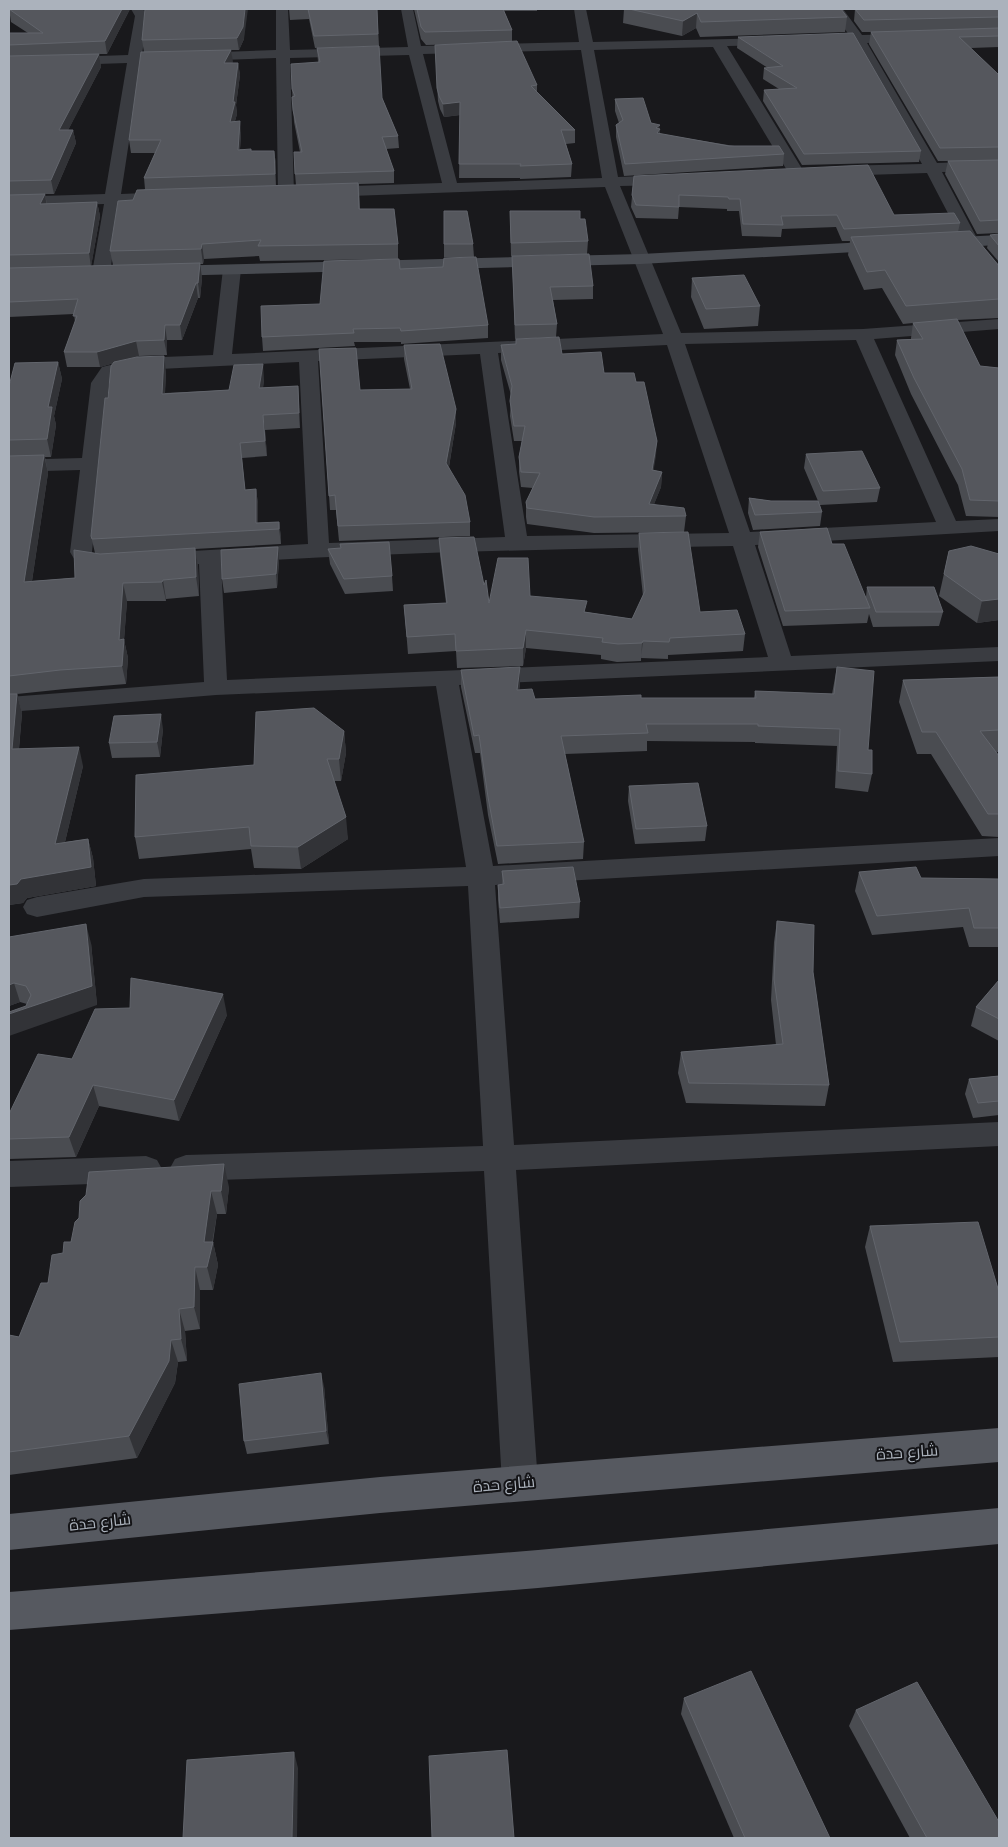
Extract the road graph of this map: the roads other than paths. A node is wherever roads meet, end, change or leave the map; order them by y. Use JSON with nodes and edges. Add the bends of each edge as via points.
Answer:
{"nodes":[{"id":1,"x":137,"y":9,"type":"edge"},
{"id":2,"x":282,"y":9,"type":"edge"},
{"id":3,"x":407,"y":9,"type":"edge"},
{"id":4,"x":580,"y":9,"type":"edge"},
{"id":5,"x":837,"y":9,"type":"edge"},
{"id":6,"x":924,"y":37,"type":"edge"},
{"id":7,"x":858,"y":39,"type":"junction"},
{"id":8,"x":812,"y":40,"type":"edge"},
{"id":9,"x":793,"y":41,"type":"edge"},
{"id":10,"x":718,"y":43,"type":"junction"},
{"id":11,"x":585,"y":46,"type":"junction"},
{"id":12,"x":415,"y":50,"type":"junction"},
{"id":13,"x":283,"y":54,"type":"junction"},
{"id":14,"x":134,"y":58,"type":"junction"},
{"id":15,"x":9,"y":63,"type":"edge"},
{"id":16,"x":999,"y":166,"type":"edge"},
{"id":17,"x":932,"y":168,"type":"junction"},
{"id":18,"x":796,"y":172,"type":"junction"},
{"id":19,"x":776,"y":174,"type":"edge"},
{"id":20,"x":689,"y":178,"type":"edge"},
{"id":21,"x":611,"y":183,"type":"junction"},
{"id":22,"x":451,"y":188,"type":"junction"},
{"id":23,"x":267,"y":194,"type":"edge"},
{"id":24,"x":286,"y":194,"type":"junction"},
{"id":25,"x":189,"y":197,"type":"edge"},
{"id":26,"x":111,"y":199,"type":"junction"},
{"id":27,"x":9,"y":202,"type":"edge"},
{"id":28,"x":999,"y":240,"type":"edge"},
{"id":29,"x":971,"y":242,"type":"junction"},
{"id":30,"x":923,"y":244,"type":"edge"},
{"id":31,"x":904,"y":245,"type":"edge"},
{"id":32,"x":641,"y":259,"type":"junction"},
{"id":33,"x":232,"y":269,"type":"junction"},
{"id":34,"x":148,"y":271,"type":"edge"},
{"id":35,"x":101,"y":272,"type":"junction"},
{"id":36,"x":120,"y":272,"type":"edge"},
{"id":37,"x":82,"y":273,"type":"edge"},
{"id":38,"x":999,"y":275,"type":"edge"},
{"id":39,"x":999,"y":324,"type":"edge"},
{"id":40,"x":863,"y":334,"type":"junction"},
{"id":41,"x":674,"y":339,"type":"junction"},
{"id":42,"x":488,"y":348,"type":"junction"},
{"id":43,"x":308,"y":356,"type":"junction"},
{"id":44,"x":222,"y":360,"type":"junction"},
{"id":45,"x":92,"y":464,"type":"junction"},
{"id":46,"x":9,"y":466,"type":"edge"},
{"id":47,"x":999,"y":525,"type":"edge"},
{"id":48,"x":948,"y":528,"type":"junction"},
{"id":49,"x":742,"y":539,"type":"junction"},
{"id":50,"x":517,"y":543,"type":"junction"},
{"id":51,"x":319,"y":550,"type":"junction"},
{"id":52,"x":210,"y":556,"type":"junction"},
{"id":53,"x":999,"y":654,"type":"edge"},
{"id":54,"x":782,"y":663,"type":"junction"},
{"id":55,"x":446,"y":677,"type":"junction"},
{"id":56,"x":216,"y":688,"type":"junction"},
{"id":57,"x":9,"y":705,"type":"edge"},
{"id":58,"x":999,"y":847,"type":"edge"},
{"id":59,"x":481,"y":876,"type":"junction"},
{"id":60,"x":37,"y":907,"type":"dead end"},
{"id":61,"x":999,"y":1134,"type":"edge"},
{"id":62,"x":499,"y":1158,"type":"junction"},
{"id":63,"x":9,"y":1174,"type":"edge"},
{"id":64,"x":999,"y":1445,"type":"edge"},
{"id":65,"x":520,"y":1483,"type":"junction"},
{"id":66,"x":999,"y":1526,"type":"edge"},
{"id":67,"x":9,"y":1532,"type":"edge"},
{"id":68,"x":9,"y":1611,"type":"edge"}],
"edges":[{"from":1,"to":14,"type":"street","via":[[141,16]]},
{"from":2,"to":13,"type":"street"},
{"from":3,"to":12,"type":"street"},
{"from":4,"to":11,"type":"street"},
{"from":5,"to":7,"type":"street"},
{"from":6,"to":7,"type":"street"},
{"from":7,"to":8,"type":"street"},
{"from":7,"to":17,"type":"street"},
{"from":9,"to":10,"type":"street"},
{"from":10,"to":11,"type":"street"},
{"from":10,"to":18,"type":"street"},
{"from":11,"to":12,"type":"street"},
{"from":11,"to":21,"type":"street"},
{"from":12,"to":13,"type":"street"},
{"from":12,"to":22,"type":"street"},
{"from":13,"to":14,"type":"street"},
{"from":13,"to":24,"type":"street"},
{"from":14,"to":15,"type":"street"},
{"from":14,"to":26,"type":"street"},
{"from":16,"to":17,"type":"street"},
{"from":17,"to":18,"type":"street"},
{"from":17,"to":29,"type":"street"},
{"from":18,"to":19,"type":"street"},
{"from":20,"to":21,"type":"street"},
{"from":21,"to":22,"type":"street"},
{"from":21,"to":32,"type":"street"},
{"from":22,"to":24,"type":"street"},
{"from":23,"to":24,"type":"street"},
{"from":25,"to":26,"type":"street"},
{"from":26,"to":27,"type":"street"},
{"from":26,"to":35,"type":"street"},
{"from":28,"to":29,"type":"street"},
{"from":29,"to":30,"type":"street"},
{"from":29,"to":38,"type":"street"},
{"from":31,"to":32,"type":"street"},
{"from":32,"to":33,"type":"street"},
{"from":32,"to":41,"type":"street"},
{"from":33,"to":34,"type":"street"},
{"from":33,"to":44,"type":"street"},
{"from":35,"to":36,"type":"street"},
{"from":35,"to":37,"type":"street"},
{"from":39,"to":40,"type":"street"},
{"from":40,"to":41,"type":"street"},
{"from":40,"to":48,"type":"street"},
{"from":41,"to":42,"type":"street"},
{"from":41,"to":49,"type":"street"},
{"from":42,"to":43,"type":"street"},
{"from":42,"to":50,"type":"street"},
{"from":43,"to":44,"type":"street"},
{"from":43,"to":51,"type":"street"},
{"from":44,"to":45,"type":"street","via":[[139,364],[110,371],[100,383]]},
{"from":45,"to":46,"type":"street"},
{"from":45,"to":52,"type":"street","via":[[81,552],[87,562],[104,564]]},
{"from":47,"to":48,"type":"street"},
{"from":48,"to":49,"type":"street"},
{"from":49,"to":50,"type":"street"},
{"from":49,"to":54,"type":"street"},
{"from":50,"to":51,"type":"street"},
{"from":51,"to":52,"type":"street"},
{"from":52,"to":56,"type":"street"},
{"from":53,"to":54,"type":"street"},
{"from":54,"to":55,"type":"street"},
{"from":55,"to":56,"type":"street"},
{"from":55,"to":59,"type":"street"},
{"from":56,"to":57,"type":"street"},
{"from":58,"to":59,"type":"street"},
{"from":59,"to":60,"type":"street","via":[[144,888]]},
{"from":59,"to":62,"type":"street"},
{"from":61,"to":62,"type":"street"},
{"from":62,"to":63,"type":"street"},
{"from":62,"to":65,"type":"street"},
{"from":64,"to":65,"type":"main road","name":"شارع حدة"},
{"from":65,"to":67,"type":"main road","name":"شارع حدة","via":[[170,1514]]},
{"from":66,"to":68,"type":"main road","via":[[538,1570]]}]}
